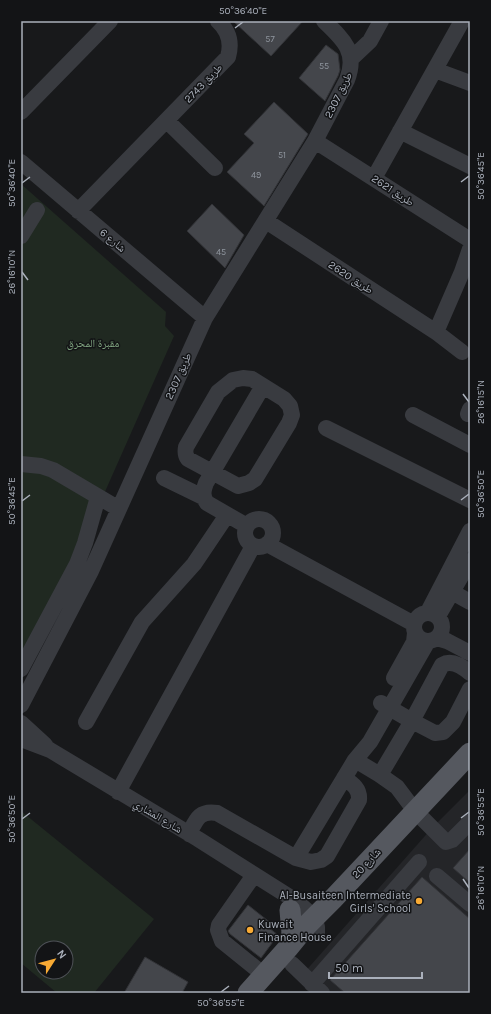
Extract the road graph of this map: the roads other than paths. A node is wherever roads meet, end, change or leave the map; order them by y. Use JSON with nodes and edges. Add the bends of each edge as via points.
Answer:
{"nodes":[{"id":1,"x":110,"y":21,"type":"edge"},
{"id":2,"x":218,"y":21,"type":"edge"},
{"id":3,"x":324,"y":21,"type":"edge"},
{"id":4,"x":381,"y":21,"type":"edge"},
{"id":5,"x":462,"y":21,"type":"edge"},
{"id":6,"x":352,"y":58,"type":"junction"},
{"id":7,"x":435,"y":70,"type":"junction"},
{"id":8,"x":470,"y":83,"type":"edge"},
{"id":9,"x":21,"y":112,"type":"edge"},
{"id":10,"x":166,"y":121,"type":"junction"},
{"id":11,"x":400,"y":131,"type":"junction"},
{"id":12,"x":315,"y":141,"type":"junction"},
{"id":13,"x":21,"y":162,"type":"edge"},
{"id":14,"x":470,"y":166,"type":"edge"},
{"id":15,"x":215,"y":168,"type":"dead end"},
{"id":16,"x":374,"y":178,"type":"junction"},
{"id":17,"x":37,"y":210,"type":"dead end"},
{"id":18,"x":78,"y":211,"type":"junction"},
{"id":19,"x":266,"y":221,"type":"junction"},
{"id":20,"x":21,"y":236,"type":"edge"},
{"id":21,"x":470,"y":240,"type":"edge"},
{"id":22,"x":470,"y":249,"type":"edge"},
{"id":23,"x":205,"y":318,"type":"junction"},
{"id":24,"x":436,"y":332,"type":"junction"},
{"id":25,"x":462,"y":352,"type":"dead end"},
{"id":26,"x":263,"y":386,"type":"junction"},
{"id":27,"x":413,"y":415,"type":"dead end"},
{"id":28,"x":326,"y":428,"type":"dead end"},
{"id":29,"x":470,"y":445,"type":"edge"},
{"id":30,"x":21,"y":464,"type":"edge"},
{"id":31,"x":212,"y":472,"type":"junction"},
{"id":32,"x":164,"y":478,"type":"dead end"},
{"id":33,"x":98,"y":497,"type":"junction"},
{"id":34,"x":203,"y":497,"type":"junction"},
{"id":35,"x":470,"y":500,"type":"edge"},
{"id":36,"x":119,"y":509,"type":"junction"},
{"id":37,"x":226,"y":515,"type":"junction"},
{"id":38,"x":247,"y":526,"type":"junction"},
{"id":39,"x":470,"y":531,"type":"edge"},
{"id":40,"x":264,"y":542,"type":"junction"},
{"id":41,"x":470,"y":561,"type":"edge"},
{"id":42,"x":452,"y":592,"type":"junction"},
{"id":43,"x":470,"y":602,"type":"edge"},
{"id":44,"x":428,"y":625,"type":"junction"},
{"id":45,"x":470,"y":641,"type":"edge"},
{"id":46,"x":470,"y":653,"type":"edge"},
{"id":47,"x":21,"y":669,"type":"edge"},
{"id":48,"x":470,"y":673,"type":"edge"},
{"id":49,"x":470,"y":689,"type":"edge"},
{"id":50,"x":21,"y":705,"type":"edge"},
{"id":51,"x":385,"y":706,"type":"junction"},
{"id":52,"x":412,"y":721,"type":"junction"},
{"id":53,"x":86,"y":722,"type":"dead end"},
{"id":54,"x":21,"y":723,"type":"edge"},
{"id":55,"x":21,"y":739,"type":"edge"},
{"id":56,"x":50,"y":750,"type":"junction"},
{"id":57,"x":470,"y":753,"type":"edge"},
{"id":58,"x":355,"y":760,"type":"junction"},
{"id":59,"x":470,"y":770,"type":"edge"},
{"id":60,"x":380,"y":776,"type":"junction"},
{"id":61,"x":344,"y":778,"type":"junction"},
{"id":62,"x":118,"y":792,"type":"junction"},
{"id":63,"x":419,"y":815,"type":"junction"},
{"id":64,"x":470,"y":822,"type":"edge"},
{"id":65,"x":193,"y":836,"type":"junction"},
{"id":66,"x":296,"y":858,"type":"junction"},
{"id":67,"x":419,"y":862,"type":"dead end"},
{"id":68,"x":437,"y":876,"type":"dead end"},
{"id":69,"x":260,"y":879,"type":"junction"},
{"id":70,"x":333,"y":899,"type":"junction"},
{"id":71,"x":470,"y":904,"type":"edge"},
{"id":72,"x":293,"y":906,"type":"junction"},
{"id":73,"x":316,"y":926,"type":"junction"},
{"id":74,"x":290,"y":956,"type":"junction"},
{"id":75,"x":266,"y":984,"type":"edge"},
{"id":76,"x":317,"y":988,"type":"edge"},
{"id":77,"x":248,"y":993,"type":"edge"}],
"edges":[{"from":1,"to":9,"type":"street"},
{"from":2,"to":10,"type":"street","name":"طريق 2743","via":[[230,40],[228,57]]},
{"from":3,"to":6,"type":"street","via":[[346,44]]},
{"from":4,"to":6,"type":"street","via":[[370,41]]},
{"from":5,"to":7,"type":"street"},
{"from":6,"to":12,"type":"street","name":"طريق 2307","via":[[347,80]]},
{"from":7,"to":8,"type":"street"},
{"from":7,"to":11,"type":"street"},
{"from":10,"to":15,"type":"street"},
{"from":10,"to":18,"type":"street","name":"طريق 2743"},
{"from":11,"to":14,"type":"street"},
{"from":11,"to":16,"type":"street"},
{"from":12,"to":16,"type":"street","name":"طريق 2621"},
{"from":12,"to":19,"type":"street","name":"طريق 2307"},
{"from":13,"to":18,"type":"street","name":"شارع 6"},
{"from":16,"to":21,"type":"street","name":"طريق 2621"},
{"from":17,"to":20,"type":"street"},
{"from":18,"to":23,"type":"street","name":"شارع 6"},
{"from":19,"to":23,"type":"street","name":"طريق 2307"},
{"from":19,"to":24,"type":"street","name":"طريق 2620"},
{"from":22,"to":24,"type":"street"},
{"from":23,"to":36,"type":"street","name":"طريق 2307"},
{"from":24,"to":25,"type":"street","name":"طريق 2620"},
{"from":26,"to":31,"type":"street"},
{"from":26,"to":31,"type":"street","via":[[252,379],[243,378],[234,380],[218,392],[185,451],[188,459]]},
{"from":26,"to":31,"type":"street","via":[[284,399],[290,406],[292,415],[289,423],[250,484],[238,486]]},
{"from":27,"to":29,"type":"street"},
{"from":28,"to":35,"type":"street"},
{"from":30,"to":33,"type":"street","via":[[47,467]]},
{"from":31,"to":34,"type":"street","via":[[203,490]]},
{"from":32,"to":34,"type":"street"},
{"from":33,"to":36,"type":"street"},
{"from":33,"to":47,"type":"street","via":[[76,564]]},
{"from":34,"to":37,"type":"street"},
{"from":36,"to":50,"type":"street","name":"طريق 2307","via":[[91,571]]},
{"from":37,"to":38,"type":"street"},
{"from":37,"to":53,"type":"street","via":[[194,564],[142,622]]},
{"from":38,"to":40,"type":"street","via":[[246,539]]},
{"from":38,"to":40,"type":"street","via":[[255,520],[264,521],[271,527]]},
{"from":39,"to":44,"type":"street"},
{"from":40,"to":44,"type":"street"},
{"from":40,"to":62,"type":"street"},
{"from":41,"to":42,"type":"street"},
{"from":42,"to":43,"type":"street"},
{"from":42,"to":44,"type":"street"},
{"from":44,"to":45,"type":"street"},
{"from":44,"to":46,"type":"street","via":[[447,641]]},
{"from":44,"to":51,"type":"street","via":[[414,642]]},
{"from":48,"to":52,"type":"street","via":[[452,662],[442,665]]},
{"from":49,"to":52,"type":"street","via":[[453,722],[443,732],[435,733]]},
{"from":51,"to":52,"type":"street"},
{"from":51,"to":58,"type":"street","via":[[362,739]]},
{"from":52,"to":60,"type":"street"},
{"from":54,"to":56,"type":"street","name":"شارع المشاري"},
{"from":55,"to":56,"type":"street","name":"شارع المشاري"},
{"from":56,"to":62,"type":"street","name":"شارع المشاري"},
{"from":57,"to":63,"type":"main road","name":"شارع 20"},
{"from":58,"to":60,"type":"street"},
{"from":58,"to":61,"type":"street"},
{"from":59,"to":63,"type":"main road","name":"شارع 20"},
{"from":60,"to":63,"type":"street","via":[[397,787]]},
{"from":61,"to":66,"type":"street"},
{"from":61,"to":66,"type":"street","via":[[357,788],[359,800],[327,856],[311,862]]},
{"from":62,"to":65,"type":"street","name":"شارع المشاري"},
{"from":63,"to":64,"type":"street","via":[[446,842],[452,840]]},
{"from":63,"to":70,"type":"main road","name":"شارع 20"},
{"from":63,"to":73,"type":"main road","name":"شارع 20"},
{"from":65,"to":66,"type":"street","via":[[217,813]]},
{"from":65,"to":69,"type":"street","name":"شارع المشاري"},
{"from":67,"to":76,"type":"street"},
{"from":68,"to":71,"type":"street"},
{"from":69,"to":72,"type":"street","name":"شارع المشاري","via":[[282,902]]},
{"from":69,"to":75,"type":"street","via":[[219,924],[218,930],[222,941]]},
{"from":70,"to":72,"type":"main road"},
{"from":70,"to":73,"type":"main road","name":"شارع 20"},
{"from":72,"to":73,"type":"street","name":"شارع المشاري"},
{"from":72,"to":74,"type":"main road"},
{"from":73,"to":74,"type":"main road","name":"شارع 20"},
{"from":74,"to":75,"type":"main road","name":"شارع 20"},
{"from":74,"to":76,"type":"street"},
{"from":75,"to":77,"type":"main road","name":"شارع 20"}]}
